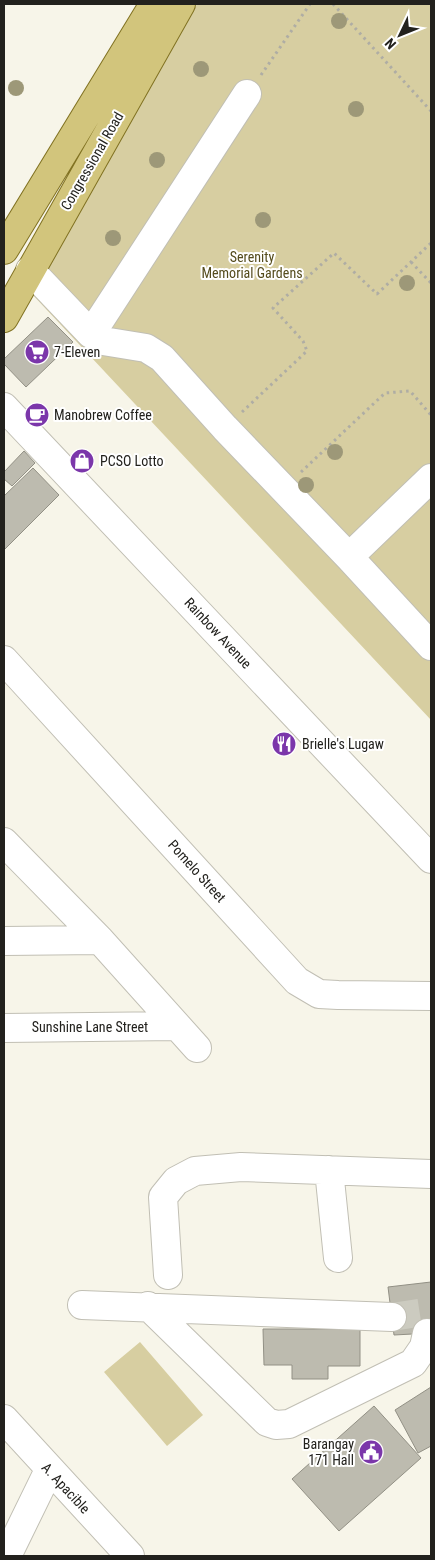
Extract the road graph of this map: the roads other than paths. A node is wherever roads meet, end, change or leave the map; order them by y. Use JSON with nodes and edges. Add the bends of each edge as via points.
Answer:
{"nodes":[{"id":1,"x":154,"y":4,"type":"edge"},
{"id":2,"x":181,"y":4,"type":"edge"},
{"id":3,"x":248,"y":94,"type":"road end"},
{"id":4,"x":4,"y":250,"type":"edge"},
{"id":5,"x":30,"y":270,"type":"junction"},
{"id":6,"x":4,"y":318,"type":"edge"},
{"id":7,"x":91,"y":334,"type":"junction"},
{"id":8,"x":4,"y":407,"type":"edge"},
{"id":9,"x":431,"y":478,"type":"edge"},
{"id":10,"x":349,"y":557,"type":"junction"},
{"id":11,"x":431,"y":646,"type":"edge"},
{"id":12,"x":4,"y":660,"type":"edge"},
{"id":13,"x":4,"y":842,"type":"edge"},
{"id":14,"x":431,"y":858,"type":"edge"},
{"id":15,"x":100,"y":940,"type":"junction"},
{"id":16,"x":4,"y":941,"type":"edge"},
{"id":17,"x":431,"y":996,"type":"edge"},
{"id":18,"x":177,"y":1026,"type":"junction"},
{"id":19,"x":4,"y":1028,"type":"edge"},
{"id":20,"x":197,"y":1048,"type":"dead end"},
{"id":21,"x":329,"y":1170,"type":"junction"},
{"id":22,"x":431,"y":1174,"type":"edge"},
{"id":23,"x":338,"y":1258,"type":"dead end"},
{"id":24,"x":168,"y":1275,"type":"dead end"},
{"id":25,"x":82,"y":1305,"type":"dead end"},
{"id":26,"x":148,"y":1306,"type":"junction"},
{"id":27,"x":392,"y":1316,"type":"tunnel mouth"},
{"id":28,"x":427,"y":1333,"type":"dead end"},
{"id":29,"x":4,"y":1420,"type":"edge"},
{"id":30,"x":50,"y":1470,"type":"junction"},
{"id":31,"x":7,"y":1556,"type":"edge"},
{"id":32,"x":130,"y":1556,"type":"edge"}],
"edges":[{"from":1,"to":4,"type":"main road","name":"Congressional Road"},
{"from":2,"to":5,"type":"main road","name":"Congressional Road"},
{"from":3,"to":7,"type":"street"},
{"from":5,"to":6,"type":"main road","name":"Congressional Road"},
{"from":5,"to":7,"type":"street"},
{"from":7,"to":10,"type":"street","via":[[103,341],[146,348],[162,358]]},
{"from":8,"to":14,"type":"street","name":"Rainbow Avenue"},
{"from":9,"to":10,"type":"street"},
{"from":10,"to":11,"type":"street"},
{"from":12,"to":17,"type":"street","name":"Pomelo Street","via":[[297,981],[319,994]]},
{"from":13,"to":15,"type":"street"},
{"from":15,"to":16,"type":"street"},
{"from":15,"to":18,"type":"street"},
{"from":18,"to":19,"type":"street","name":"Sunshine Lane Street"},
{"from":18,"to":20,"type":"street"},
{"from":21,"to":22,"type":"street"},
{"from":21,"to":23,"type":"street"},
{"from":21,"to":24,"type":"street","via":[[241,1167],[195,1171],[176,1180],[162,1197]]},
{"from":25,"to":26,"type":"street"},
{"from":26,"to":27,"type":"street"},
{"from":26,"to":28,"type":"street","via":[[266,1422],[276,1425],[289,1424],[413,1363],[424,1347]]},
{"from":29,"to":30,"type":"street","name":"A. Apacible"},
{"from":30,"to":31,"type":"street"},
{"from":30,"to":32,"type":"street","name":"A. Apacible"}]}
